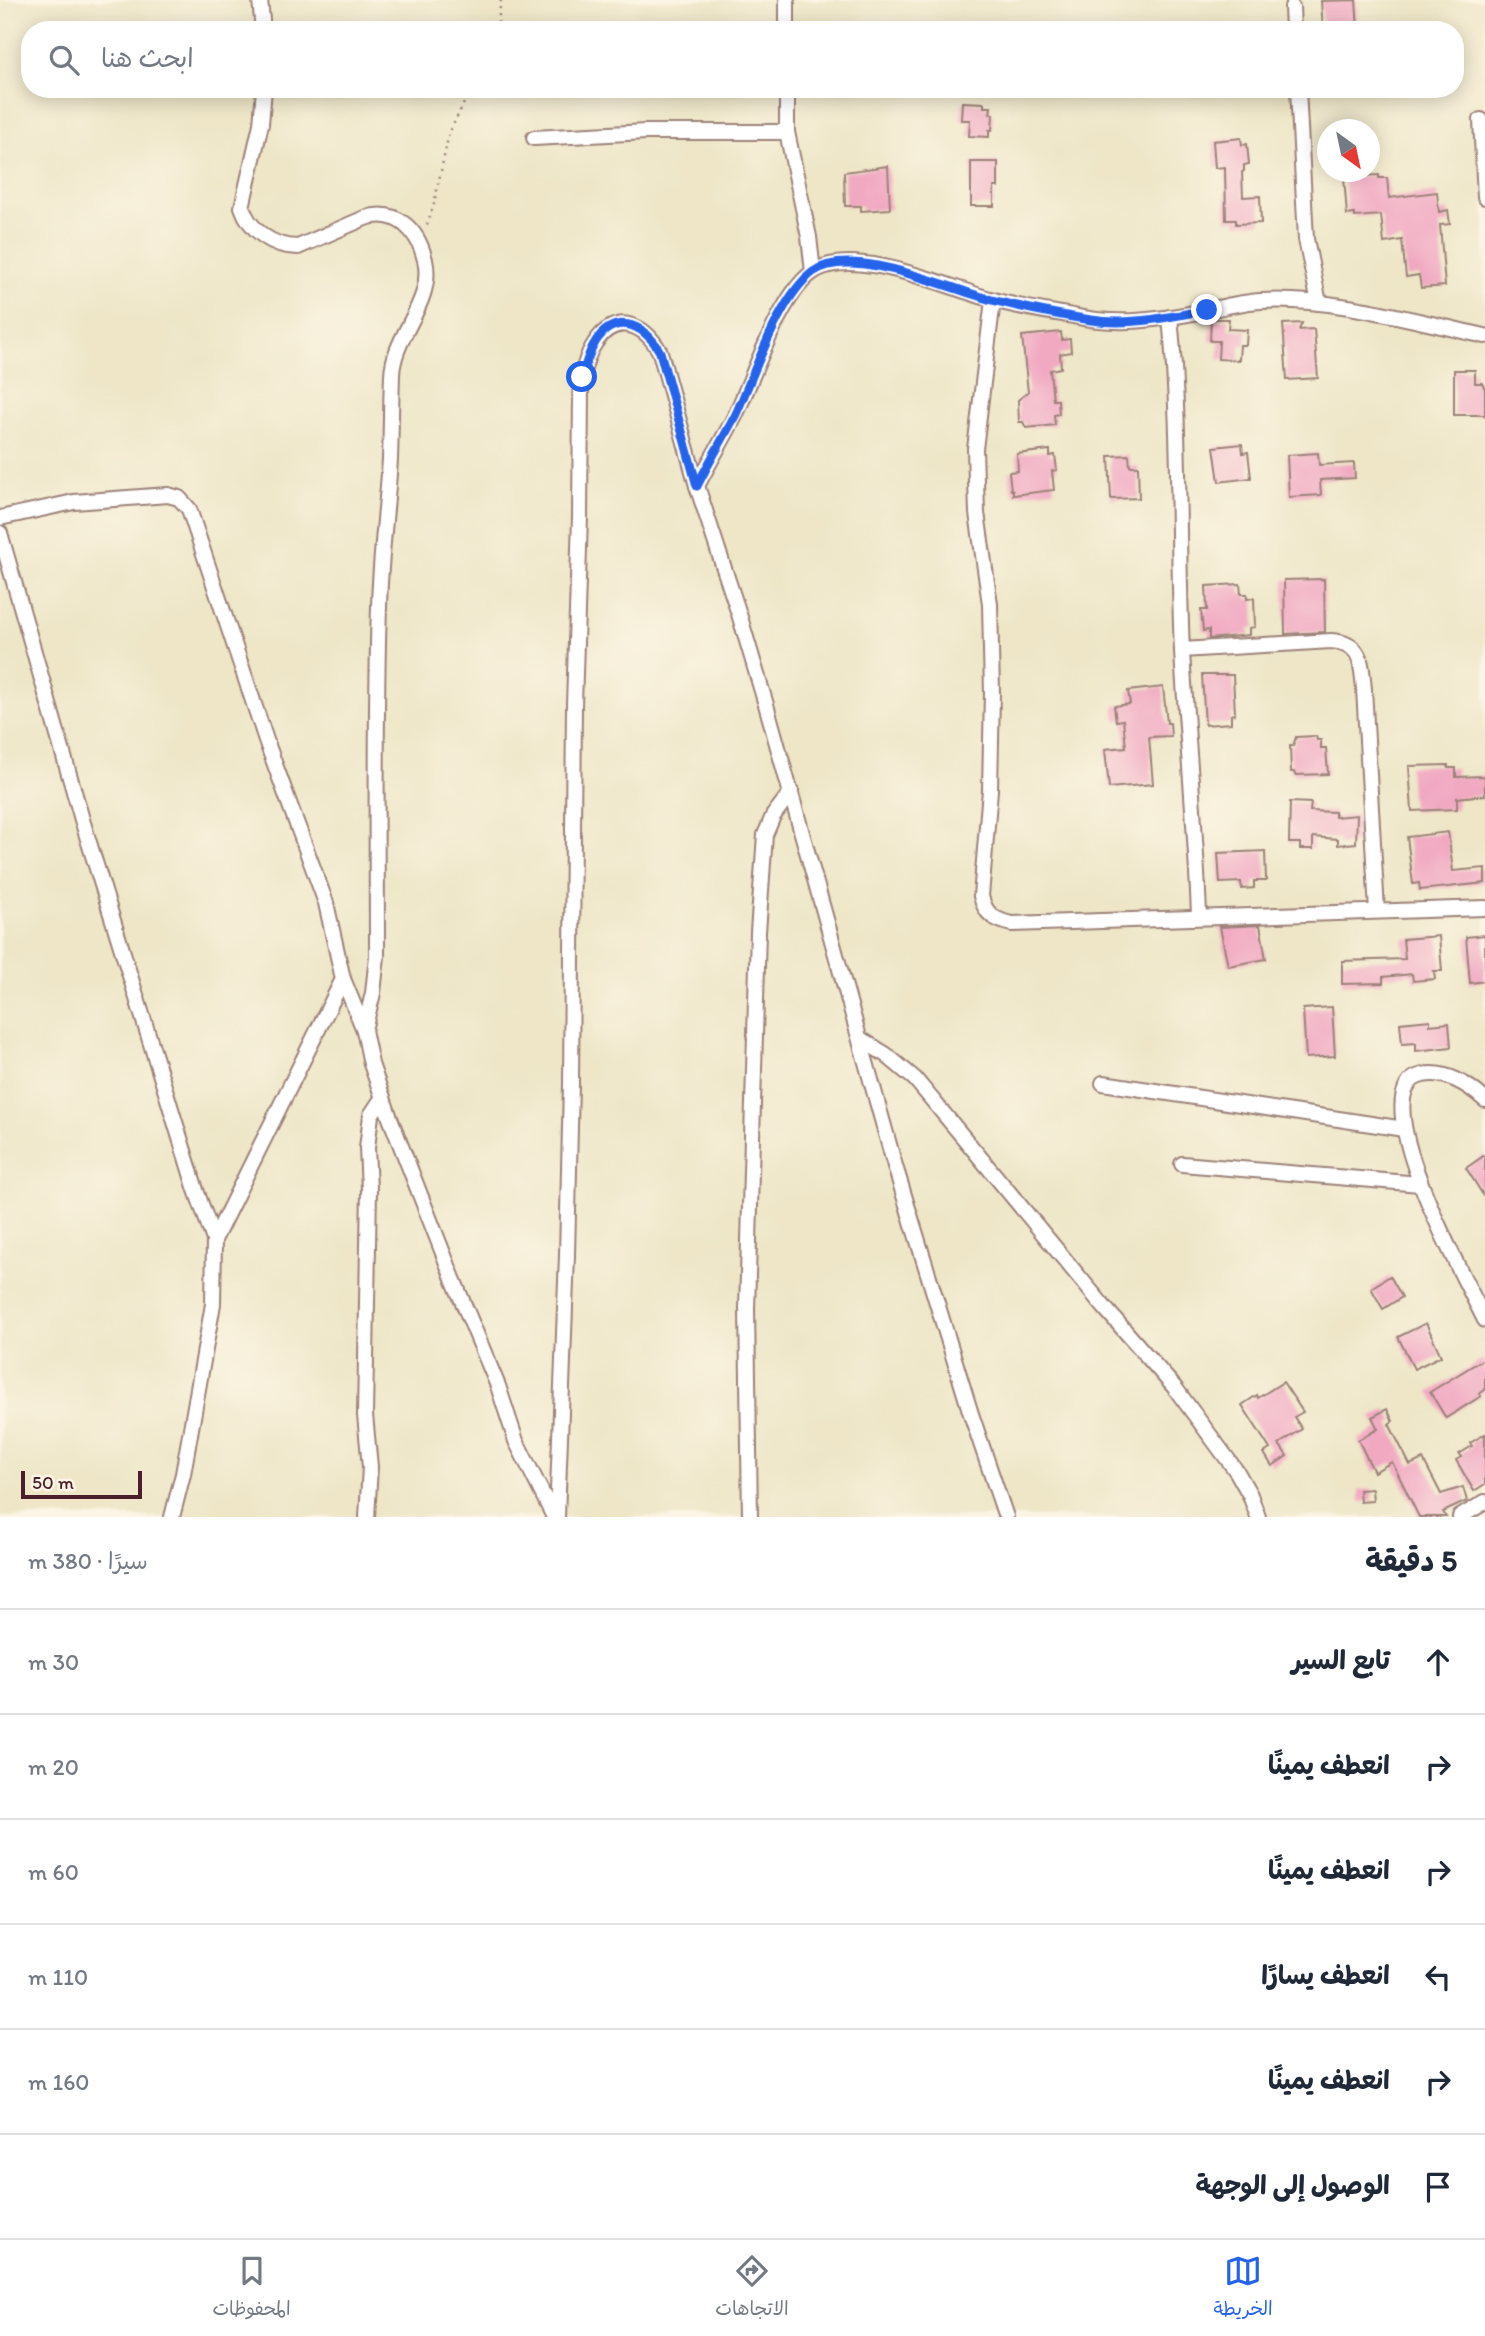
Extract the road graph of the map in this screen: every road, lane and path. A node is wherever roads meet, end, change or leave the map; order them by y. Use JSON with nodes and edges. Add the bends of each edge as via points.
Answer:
{"nodes":[{"id":1,"x":260,"y":0,"type":"edge"},
{"id":2,"x":500,"y":0,"type":"edge"},
{"id":3,"x":787,"y":0,"type":"edge"},
{"id":4,"x":1292,"y":7,"type":"dead end"},
{"id":5,"x":262,"y":21,"type":"edge"},
{"id":6,"x":497,"y":21,"type":"edge"},
{"id":7,"x":787,"y":21,"type":"edge"},
{"id":8,"x":1293,"y":21,"type":"edge"},
{"id":9,"x":263,"y":98,"type":"edge"},
{"id":10,"x":466,"y":98,"type":"edge"},
{"id":11,"x":787,"y":98,"type":"edge"},
{"id":12,"x":1298,"y":98,"type":"edge"},
{"id":13,"x":1481,"y":120,"type":"dead end"},
{"id":14,"x":787,"y":132,"type":"junction"},
{"id":15,"x":534,"y":138,"type":"dead end"},
{"id":16,"x":1485,"y":197,"type":"edge"},
{"id":17,"x":420,"y":244,"type":"junction"},
{"id":18,"x":813,"y":272,"type":"junction"},
{"id":19,"x":993,"y":300,"type":"junction"},
{"id":20,"x":1319,"y":303,"type":"junction"},
{"id":21,"x":1170,"y":317,"type":"junction"},
{"id":22,"x":1485,"y":336,"type":"edge"},
{"id":23,"x":697,"y":486,"type":"junction"},
{"id":24,"x":0,"y":518,"type":"edge"},
{"id":25,"x":0,"y":533,"type":"edge"},
{"id":26,"x":1182,"y":650,"type":"junction"},
{"id":27,"x":791,"y":792,"type":"junction"},
{"id":28,"x":1485,"y":908,"type":"edge"},
{"id":29,"x":1377,"y":911,"type":"junction"},
{"id":30,"x":1199,"y":916,"type":"junction"},
{"id":31,"x":343,"y":979,"type":"junction"},
{"id":32,"x":363,"y":1030,"type":"junction"},
{"id":33,"x":862,"y":1040,"type":"junction"},
{"id":34,"x":1103,"y":1083,"type":"dead end"},
{"id":35,"x":383,"y":1097,"type":"junction"},
{"id":36,"x":1485,"y":1100,"type":"edge"},
{"id":37,"x":1404,"y":1129,"type":"junction"},
{"id":38,"x":1182,"y":1164,"type":"dead end"},
{"id":39,"x":1420,"y":1184,"type":"junction"},
{"id":40,"x":214,"y":1240,"type":"junction"},
{"id":41,"x":1485,"y":1320,"type":"edge"},
{"id":42,"x":1485,"y":1502,"type":"edge"},
{"id":43,"x":172,"y":1517,"type":"edge"},
{"id":44,"x":367,"y":1517,"type":"edge"},
{"id":45,"x":555,"y":1517,"type":"edge"},
{"id":46,"x":750,"y":1517,"type":"edge"},
{"id":47,"x":1006,"y":1517,"type":"edge"},
{"id":48,"x":1258,"y":1517,"type":"edge"},
{"id":49,"x":1460,"y":1517,"type":"edge"}],
"edges":[{"from":1,"to":5,"type":"street"},
{"from":2,"to":6,"type":"path"},
{"from":3,"to":7,"type":"street"},
{"from":4,"to":8,"type":"street"},
{"from":9,"to":17,"type":"street","via":[[242,207],[256,232],[298,247],[376,215],[400,219]]},
{"from":10,"to":17,"type":"path","via":[[449,133]]},
{"from":11,"to":14,"type":"street"},
{"from":12,"to":20,"type":"street","via":[[1306,239]]},
{"from":13,"to":16,"type":"street"},
{"from":14,"to":15,"type":"street"},
{"from":14,"to":18,"type":"street"},
{"from":17,"to":32,"type":"street","via":[[426,261],[425,290],[393,362],[378,616],[377,956]]},
{"from":18,"to":19,"type":"street","via":[[839,263],[897,269]]},
{"from":18,"to":23,"type":"street","via":[[766,342],[735,415]]},
{"from":19,"to":21,"type":"street","via":[[1101,321]]},
{"from":19,"to":30,"type":"street","via":[[975,449],[977,513],[990,604],[990,790],[981,896],[984,909],[998,921],[1012,924]]},
{"from":20,"to":21,"type":"street","via":[[1261,301]]},
{"from":20,"to":22,"type":"street"},
{"from":21,"to":26,"type":"street","via":[[1176,384]]},
{"from":23,"to":27,"type":"street"},
{"from":23,"to":45,"type":"street","via":[[654,340],[636,326],[612,326],[594,344],[581,391],[570,1110]]},
{"from":24,"to":31,"type":"street","via":[[74,502],[162,495],[175,496],[186,505],[326,903]]},
{"from":25,"to":40,"type":"street","via":[[83,823]]},
{"from":26,"to":29,"type":"street","via":[[1331,641],[1354,647],[1365,699]]},
{"from":26,"to":30,"type":"street"},
{"from":27,"to":33,"type":"street"},
{"from":27,"to":46,"type":"street","via":[[765,835],[758,932],[747,1309]]},
{"from":28,"to":29,"type":"street"},
{"from":29,"to":30,"type":"street"},
{"from":31,"to":32,"type":"street"},
{"from":31,"to":40,"type":"street"},
{"from":32,"to":35,"type":"street"},
{"from":33,"to":47,"type":"street","via":[[895,1166]]},
{"from":33,"to":48,"type":"street","via":[[915,1079],[1175,1388],[1237,1472]]},
{"from":34,"to":37,"type":"street"},
{"from":35,"to":44,"type":"street","via":[[371,1115],[367,1148]]},
{"from":35,"to":45,"type":"street","via":[[516,1441]]},
{"from":36,"to":37,"type":"street","via":[[1450,1078],[1419,1075],[1403,1095]]},
{"from":37,"to":39,"type":"street"},
{"from":38,"to":39,"type":"street"},
{"from":39,"to":41,"type":"street"},
{"from":40,"to":43,"type":"street","via":[[213,1304]]},
{"from":42,"to":49,"type":"street"}]}
